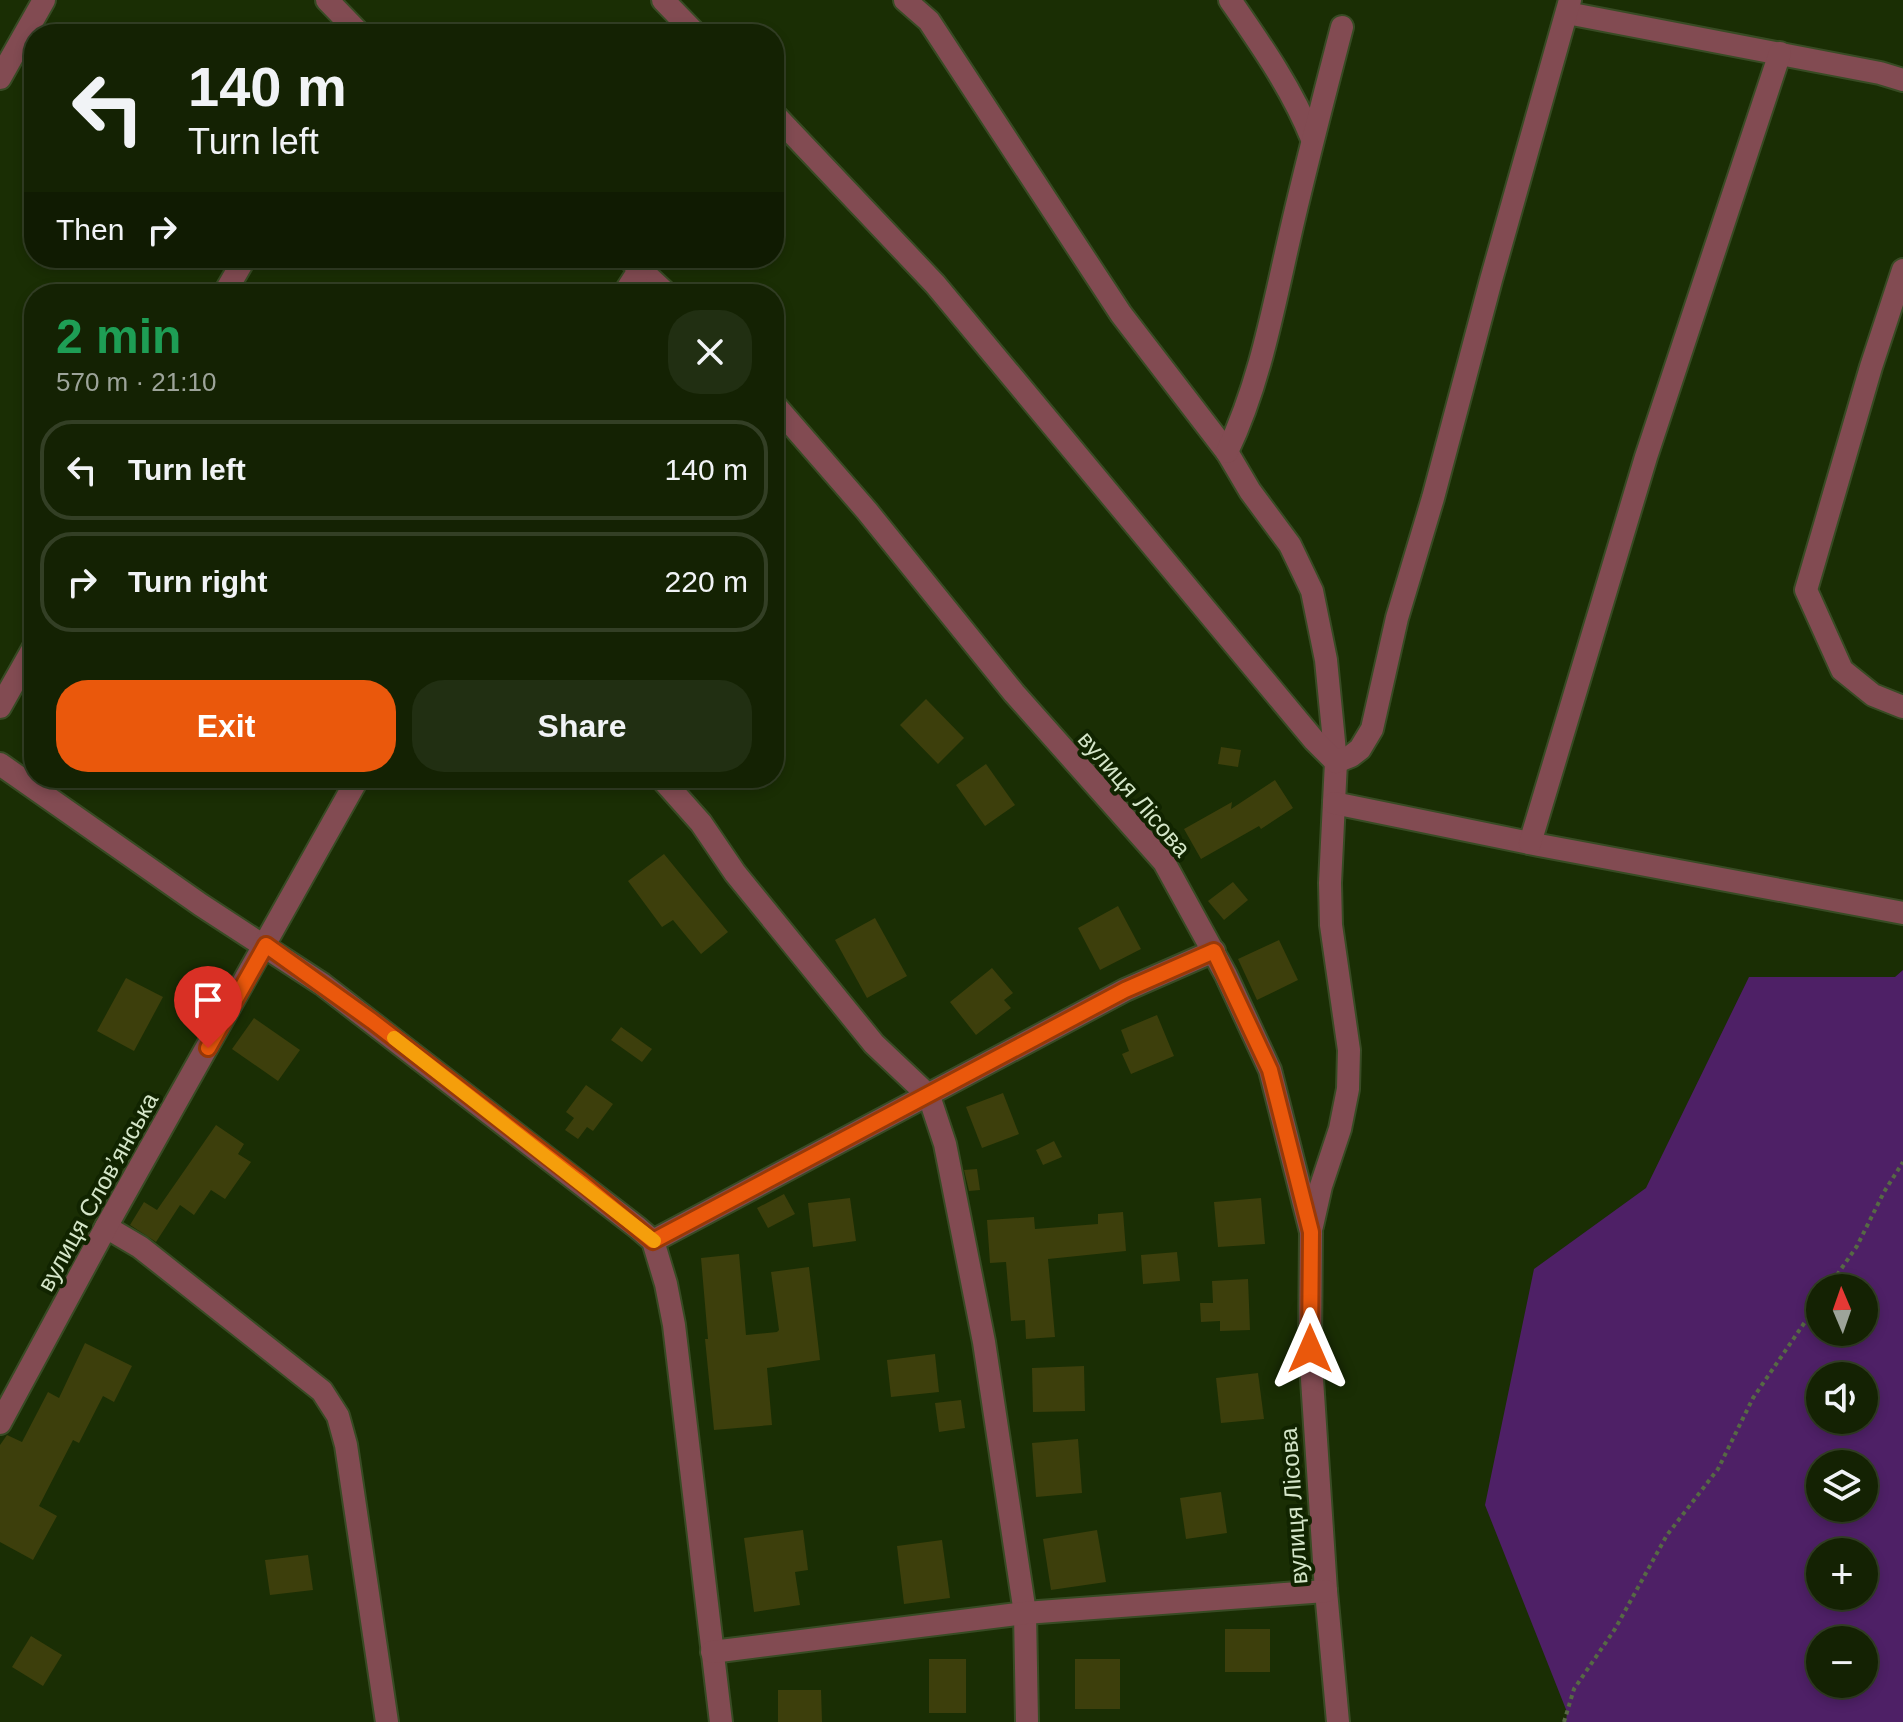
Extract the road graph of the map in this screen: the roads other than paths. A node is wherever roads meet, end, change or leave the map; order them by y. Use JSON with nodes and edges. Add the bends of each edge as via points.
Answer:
{"nodes":[{"id":1,"x":44,"y":0,"type":"edge"},
{"id":2,"x":327,"y":0,"type":"edge"},
{"id":3,"x":663,"y":0,"type":"edge"},
{"id":4,"x":905,"y":0,"type":"edge"},
{"id":5,"x":1230,"y":0,"type":"edge"},
{"id":6,"x":1569,"y":6,"type":"edge"},
{"id":7,"x":30,"y":24,"type":"edge"},
{"id":8,"x":350,"y":24,"type":"edge"},
{"id":9,"x":686,"y":24,"type":"edge"},
{"id":10,"x":1342,"y":27,"type":"dead end"},
{"id":11,"x":24,"y":35,"type":"edge"},
{"id":12,"x":1780,"y":53,"type":"junction"},
{"id":13,"x":0,"y":78,"type":"edge"},
{"id":14,"x":1903,"y":80,"type":"edge"},
{"id":15,"x":784,"y":125,"type":"edge"},
{"id":16,"x":1312,"y":139,"type":"junction"},
{"id":17,"x":638,"y":268,"type":"edge"},
{"id":18,"x":1903,"y":270,"type":"edge"},
{"id":19,"x":656,"y":284,"type":"edge"},
{"id":20,"x":784,"y":416,"type":"edge"},
{"id":21,"x":1227,"y":452,"type":"junction"},
{"id":22,"x":24,"y":665,"type":"edge"},
{"id":23,"x":0,"y":707,"type":"edge"},
{"id":24,"x":1903,"y":707,"type":"edge"},
{"id":25,"x":1336,"y":762,"type":"junction"},
{"id":26,"x":0,"y":764,"type":"edge"},
{"id":27,"x":24,"y":781,"type":"edge"},
{"id":28,"x":34,"y":788,"type":"edge"},
{"id":29,"x":352,"y":788,"type":"edge"},
{"id":30,"x":670,"y":788,"type":"edge"},
{"id":31,"x":1334,"y":803,"type":"junction"},
{"id":32,"x":1530,"y":843,"type":"junction"},
{"id":33,"x":1902,"y":908,"type":"edge"},
{"id":34,"x":266,"y":945,"type":"junction"},
{"id":35,"x":1214,"y":951,"type":"junction"},
{"id":36,"x":929,"y":1096,"type":"junction"},
{"id":37,"x":106,"y":1227,"type":"junction"},
{"id":38,"x":1311,"y":1232,"type":"junction"},
{"id":39,"x":653,"y":1241,"type":"junction"},
{"id":40,"x":0,"y":1423,"type":"edge"},
{"id":41,"x":1326,"y":1591,"type":"junction"},
{"id":42,"x":1025,"y":1613,"type":"junction"},
{"id":43,"x":712,"y":1652,"type":"junction"},
{"id":44,"x":387,"y":1722,"type":"edge"},
{"id":45,"x":721,"y":1722,"type":"edge"},
{"id":46,"x":1027,"y":1722,"type":"edge"},
{"id":47,"x":1338,"y":1722,"type":"edge"}],
"edges":[{"from":1,"to":7,"type":"street"},
{"from":2,"to":8,"type":"street"},
{"from":3,"to":9,"type":"street"},
{"from":4,"to":21,"type":"street","via":[[929,21],[1121,314]]},
{"from":5,"to":16,"type":"street","via":[[1280,74]]},
{"from":6,"to":12,"type":"street"},
{"from":6,"to":25,"type":"street","via":[[1397,618],[1372,729],[1360,749]]},
{"from":10,"to":16,"type":"street"},
{"from":11,"to":13,"type":"street"},
{"from":12,"to":14,"type":"street"},
{"from":12,"to":32,"type":"street","via":[[1646,457]]},
{"from":15,"to":25,"type":"street","via":[[935,284]]},
{"from":16,"to":21,"type":"street","via":[[1263,353]]},
{"from":17,"to":19,"type":"street"},
{"from":18,"to":24,"type":"street","via":[[1806,590],[1842,670],[1873,695]]},
{"from":20,"to":35,"type":"street","name":"вулиця Лісова","via":[[1014,693],[1164,862]]},
{"from":21,"to":25,"type":"street","via":[[1290,545],[1312,591],[1326,660]]},
{"from":22,"to":23,"type":"street"},
{"from":25,"to":31,"type":"street"},
{"from":26,"to":27,"type":"street"},
{"from":28,"to":34,"type":"street"},
{"from":29,"to":34,"type":"street","name":"вулиця Словʼянська"},
{"from":30,"to":36,"type":"street","via":[[874,1044]]},
{"from":31,"to":32,"type":"street"},
{"from":31,"to":38,"type":"street","via":[[1331,925],[1349,1050],[1348,1089]]},
{"from":32,"to":33,"type":"street"},
{"from":34,"to":37,"type":"street","name":"вулиця Словʼянська"},
{"from":34,"to":39,"type":"street"},
{"from":35,"to":36,"type":"street","via":[[1125,990]]},
{"from":35,"to":38,"type":"street","name":"вулиця Лісова","via":[[1270,1070]]},
{"from":36,"to":39,"type":"street"},
{"from":36,"to":42,"type":"street","via":[[965,1238]]},
{"from":37,"to":40,"type":"street","name":"вулиця Словʼянська"},
{"from":37,"to":44,"type":"street","via":[[152,1257],[331,1402],[346,1445]]},
{"from":38,"to":41,"type":"street","name":"вулиця Лісова","via":[[1310,1349]]},
{"from":39,"to":43,"type":"street","via":[[674,1325]]},
{"from":41,"to":42,"type":"street"},
{"from":41,"to":47,"type":"street","name":"вулиця Лісова"},
{"from":42,"to":43,"type":"street"},
{"from":42,"to":46,"type":"street"},
{"from":43,"to":45,"type":"street"}]}
